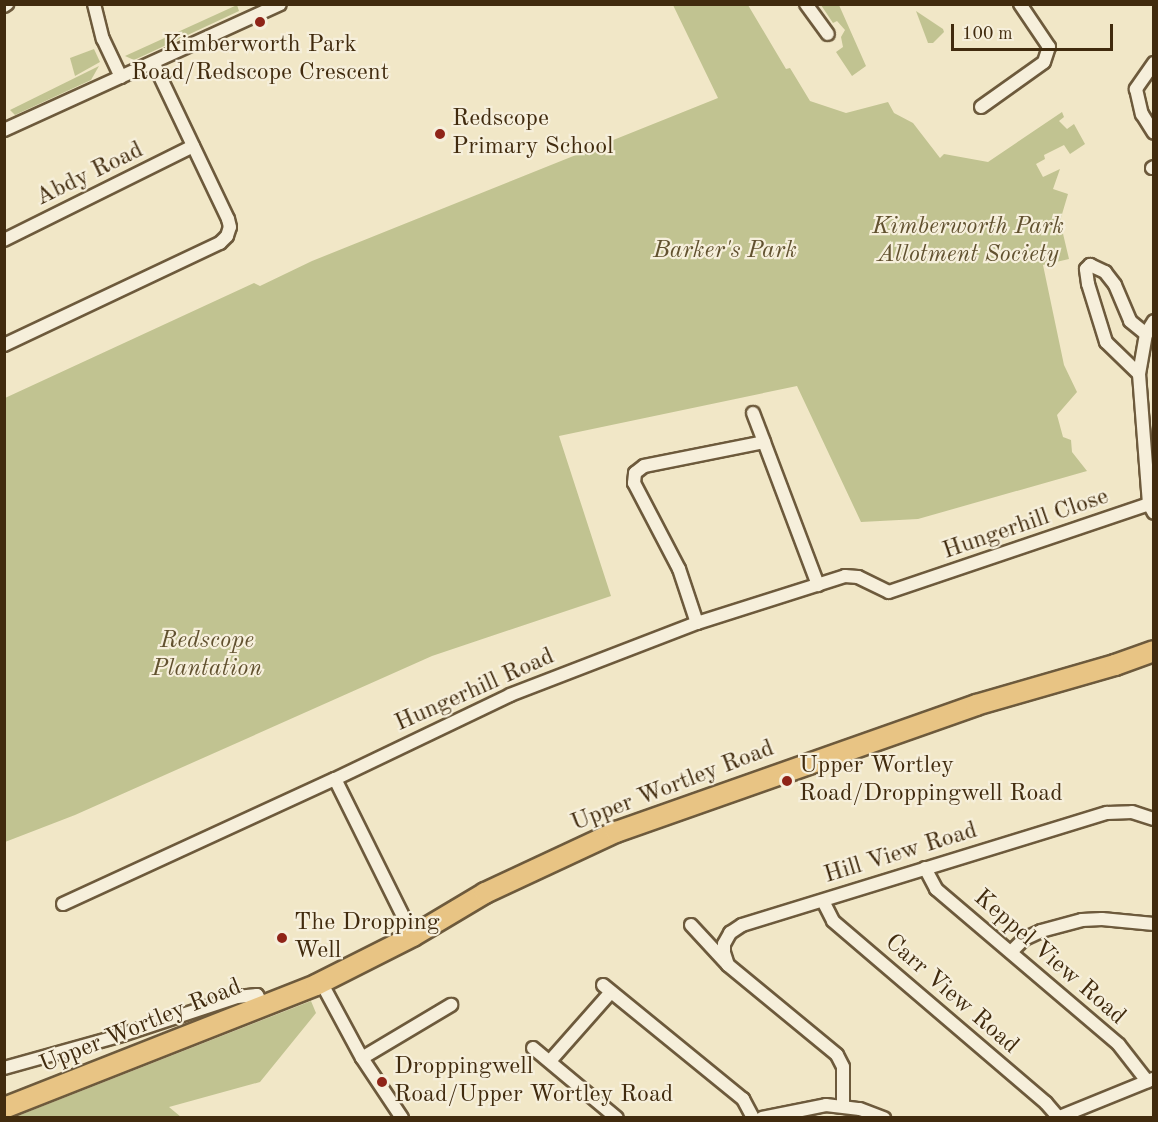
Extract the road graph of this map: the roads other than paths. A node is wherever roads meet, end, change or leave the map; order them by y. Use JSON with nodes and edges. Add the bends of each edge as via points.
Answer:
{"nodes":[{"id":1,"x":94,"y":4,"type":"edge"},
{"id":2,"x":280,"y":4,"type":"edge"},
{"id":3,"x":806,"y":4,"type":"edge"},
{"id":4,"x":1020,"y":4,"type":"edge"},
{"id":5,"x":828,"y":34,"type":"dead end"},
{"id":6,"x":1154,"y":63,"type":"edge"},
{"id":7,"x":154,"y":64,"type":"junction"},
{"id":8,"x":121,"y":77,"type":"junction"},
{"id":9,"x":981,"y":107,"type":"dead end"},
{"id":10,"x":4,"y":130,"type":"edge"},
{"id":11,"x":1154,"y":133,"type":"edge"},
{"id":12,"x":193,"y":146,"type":"junction"},
{"id":13,"x":4,"y":240,"type":"edge"},
{"id":14,"x":1154,"y":321,"type":"edge"},
{"id":15,"x":1146,"y":334,"type":"junction"},
{"id":16,"x":4,"y":345,"type":"edge"},
{"id":17,"x":1139,"y":374,"type":"junction"},
{"id":18,"x":1154,"y":401,"type":"edge"},
{"id":19,"x":1140,"y":402,"type":"junction"},
{"id":20,"x":753,"y":413,"type":"dead end"},
{"id":21,"x":764,"y":442,"type":"junction"},
{"id":22,"x":1151,"y":508,"type":"edge"},
{"id":23,"x":818,"y":585,"type":"junction"},
{"id":24,"x":917,"y":585,"type":"joint"},
{"id":25,"x":697,"y":623,"type":"junction"},
{"id":26,"x":1154,"y":651,"type":"edge"},
{"id":27,"x":335,"y":779,"type":"junction"},
{"id":28,"x":1154,"y":819,"type":"edge"},
{"id":29,"x":924,"y":868,"type":"junction"},
{"id":30,"x":823,"y":901,"type":"junction"},
{"id":31,"x":63,"y":904,"type":"dead end"},
{"id":32,"x":1154,"y":924,"type":"edge"},
{"id":33,"x":691,"y":925,"type":"dead end"},
{"id":34,"x":413,"y":936,"type":"junction"},
{"id":35,"x":1011,"y":951,"type":"junction"},
{"id":36,"x":728,"y":965,"type":"junction"},
{"id":37,"x":321,"y":982,"type":"junction"},
{"id":38,"x":451,"y":1005,"type":"dead end"},
{"id":39,"x":263,"y":1006,"type":"junction"},
{"id":40,"x":533,"y":1048,"type":"dead end"},
{"id":41,"x":362,"y":1058,"type":"junction"},
{"id":42,"x":550,"y":1061,"type":"junction"},
{"id":43,"x":4,"y":1068,"type":"edge"},
{"id":44,"x":1150,"y":1080,"type":"edge"},
{"id":45,"x":843,"y":1105,"type":"junction"},
{"id":46,"x":4,"y":1108,"type":"edge"},
{"id":47,"x":615,"y":1117,"type":"edge"},
{"id":48,"x":1057,"y":1117,"type":"edge"},
{"id":49,"x":402,"y":1118,"type":"edge"},
{"id":50,"x":753,"y":1118,"type":"edge"},
{"id":51,"x":762,"y":1118,"type":"edge"},
{"id":52,"x":884,"y":1118,"type":"edge"}],
"edges":[{"from":1,"to":8,"type":"street","via":[[103,39]]},
{"from":2,"to":7,"type":"street"},
{"from":3,"to":5,"type":"street"},
{"from":4,"to":9,"type":"street","via":[[1049,47],[1044,62]]},
{"from":6,"to":11,"type":"street","via":[[1136,89],[1142,114]]},
{"from":7,"to":8,"type":"street"},
{"from":7,"to":12,"type":"street"},
{"from":8,"to":10,"type":"street"},
{"from":12,"to":13,"type":"street","name":"Abdy Road"},
{"from":12,"to":16,"type":"street","via":[[228,219],[230,227],[220,243]]},
{"from":14,"to":15,"type":"street"},
{"from":15,"to":17,"type":"street"},
{"from":15,"to":17,"type":"street","via":[[1130,321],[1116,285],[1106,272],[1090,265],[1086,269],[1088,284],[1106,342]]},
{"from":17,"to":19,"type":"street"},
{"from":18,"to":19,"type":"street"},
{"from":19,"to":22,"type":"street"},
{"from":20,"to":21,"type":"street"},
{"from":21,"to":23,"type":"street"},
{"from":21,"to":25,"type":"street","via":[[644,466],[635,473],[634,483],[679,569]]},
{"from":22,"to":24,"type":"street","name":"Hungerhill Close"},
{"from":23,"to":24,"type":"street","name":"Hungerhill Road","via":[[845,576],[858,577],[889,592]]},
{"from":23,"to":25,"type":"street","name":"Hungerhill Road"},
{"from":25,"to":27,"type":"street","name":"Hungerhill Road","via":[[510,695]]},
{"from":26,"to":34,"type":"main road","name":"Upper Wortley Road","via":[[976,705],[616,832],[485,893]]},
{"from":27,"to":31,"type":"street","name":"Hungerhill Road"},
{"from":27,"to":34,"type":"street"},
{"from":28,"to":29,"type":"street","name":"Hill View Road","via":[[1132,812],[1107,813]]},
{"from":29,"to":30,"type":"street","name":"Hill View Road"},
{"from":29,"to":35,"type":"street","name":"Keppel View Road","via":[[936,889]]},
{"from":30,"to":36,"type":"street","name":"Hill View Road","via":[[742,925],[730,933],[724,944]]},
{"from":30,"to":48,"type":"street","name":"Carr View Road","via":[[833,921]]},
{"from":32,"to":35,"type":"street","via":[[1082,920],[1041,931]]},
{"from":33,"to":36,"type":"street"},
{"from":34,"to":37,"type":"main road","name":"Upper Wortley Road"},
{"from":35,"to":44,"type":"street","name":"Keppel View Road","via":[[1119,1045]]},
{"from":36,"to":45,"type":"street","via":[[837,1055],[843,1067]]},
{"from":37,"to":39,"type":"main road","name":"Upper Wortley Road"},
{"from":37,"to":41,"type":"street"},
{"from":38,"to":41,"type":"street"},
{"from":39,"to":43,"type":"street","name":"Upper Wortley Road","via":[[257,995],[237,997]]},
{"from":39,"to":46,"type":"main road","name":"Upper Wortley Road"},
{"from":40,"to":42,"type":"street"},
{"from":41,"to":49,"type":"street"},
{"from":42,"to":47,"type":"street"},
{"from":42,"to":50,"type":"street","via":[[607,988],[743,1099]]},
{"from":44,"to":48,"type":"street"},
{"from":45,"to":51,"type":"street","via":[[803,1108]]},
{"from":45,"to":52,"type":"street"}]}
